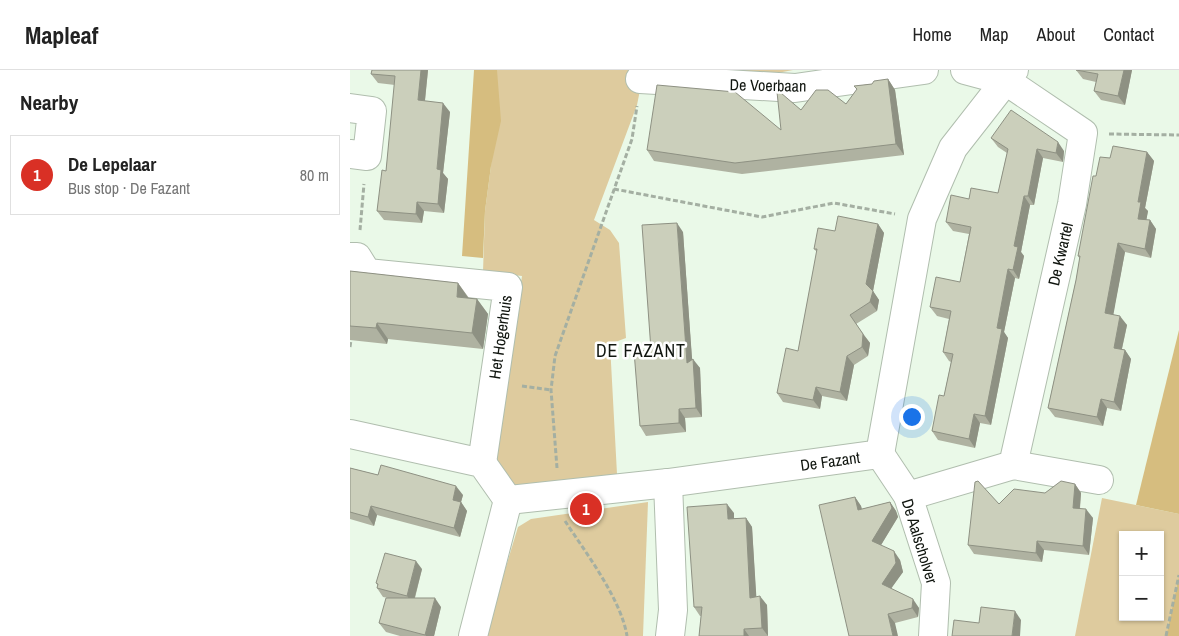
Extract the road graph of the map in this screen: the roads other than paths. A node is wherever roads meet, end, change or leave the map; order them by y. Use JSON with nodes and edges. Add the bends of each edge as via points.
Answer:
{"nodes":[{"id":1,"x":924,"y":70,"type":"edge"},
{"id":2,"x":965,"y":70,"type":"edge"},
{"id":3,"x":1010,"y":76,"type":"edge"},
{"id":4,"x":640,"y":79,"type":"road end"},
{"id":5,"x":350,"y":108,"type":"edge"},
{"id":6,"x":350,"y":154,"type":"edge"},
{"id":7,"x":350,"y":257,"type":"edge"},
{"id":8,"x":350,"y":434,"type":"edge"},
{"id":9,"x":880,"y":454,"type":"junction"},
{"id":10,"x":482,"y":463,"type":"junction"},
{"id":11,"x":1013,"y":465,"type":"junction"},
{"id":12,"x":1099,"y":480,"type":"dead end"},
{"id":13,"x":668,"y":483,"type":"junction"},
{"id":14,"x":908,"y":496,"type":"junction"},
{"id":15,"x":508,"y":500,"type":"junction"},
{"id":16,"x":473,"y":636,"type":"edge"},
{"id":17,"x":670,"y":636,"type":"edge"},
{"id":18,"x":933,"y":636,"type":"edge"}],
"edges":[{"from":1,"to":4,"type":"street","name":"De Voerbaan","via":[[795,88]]},
{"from":2,"to":3,"type":"street"},
{"from":3,"to":9,"type":"street","name":"De Fazant","via":[[953,148],[922,219]]},
{"from":3,"to":11,"type":"street","name":"De Kwartel","via":[[1083,133],[1072,204]]},
{"from":5,"to":6,"type":"street","via":[[372,111],[367,156]]},
{"from":7,"to":10,"type":"street","name":"Het Hogerhuis","via":[[357,257],[367,273],[508,287]]},
{"from":8,"to":10,"type":"street"},
{"from":9,"to":13,"type":"street","name":"De Fazant"},
{"from":9,"to":14,"type":"street","name":"De Aalscholver"},
{"from":10,"to":15,"type":"street"},
{"from":11,"to":12,"type":"street"},
{"from":11,"to":14,"type":"street"},
{"from":13,"to":15,"type":"street","name":"De Fazant"},
{"from":13,"to":17,"type":"street","via":[[673,610]]},
{"from":14,"to":18,"type":"street","name":"De Aalscholver","via":[[936,583]]},
{"from":15,"to":16,"type":"street"}]}
